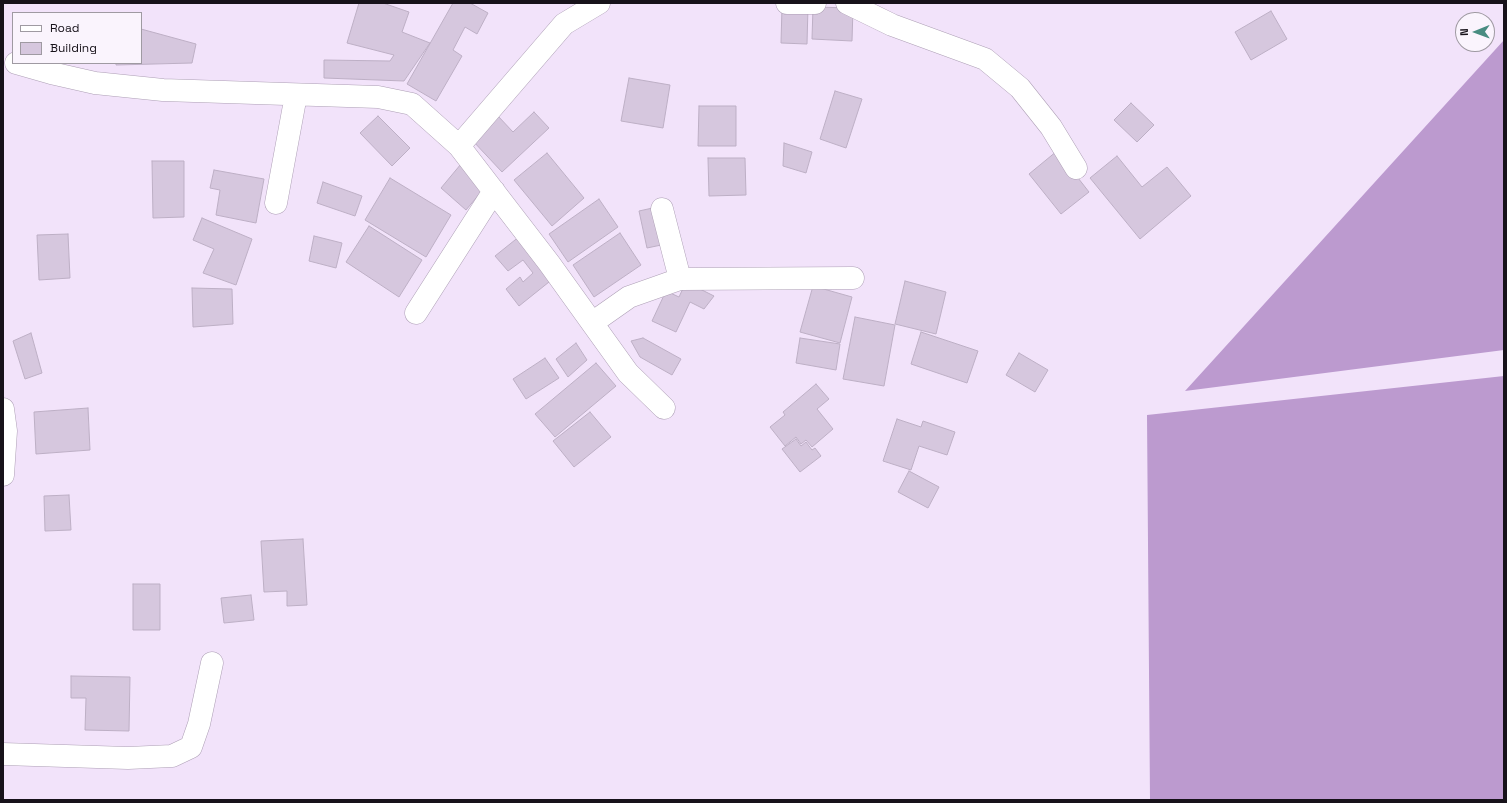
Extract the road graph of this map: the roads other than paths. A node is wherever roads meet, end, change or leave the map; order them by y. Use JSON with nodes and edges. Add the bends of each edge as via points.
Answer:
{"nodes":[{"id":1,"x":599,"y":3,"type":"edge"},
{"id":2,"x":787,"y":3,"type":"edge"},
{"id":3,"x":815,"y":3,"type":"edge"},
{"id":4,"x":847,"y":3,"type":"edge"},
{"id":5,"x":20,"y":64,"type":"edge"},
{"id":6,"x":296,"y":95,"type":"junction"},
{"id":7,"x":459,"y":146,"type":"junction"},
{"id":8,"x":1076,"y":168,"type":"dead end"},
{"id":9,"x":494,"y":191,"type":"junction"},
{"id":10,"x":276,"y":203,"type":"dead end"},
{"id":11,"x":662,"y":209,"type":"dead end"},
{"id":12,"x":853,"y":278,"type":"dead end"},
{"id":13,"x":680,"y":279,"type":"junction"},
{"id":14,"x":416,"y":313,"type":"dead end"},
{"id":15,"x":592,"y":323,"type":"junction"},
{"id":16,"x":664,"y":408,"type":"dead end"},
{"id":17,"x":3,"y":409,"type":"edge"},
{"id":18,"x":3,"y":475,"type":"edge"},
{"id":19,"x":212,"y":663,"type":"dead end"},
{"id":20,"x":3,"y":754,"type":"edge"}],
"edges":[{"from":1,"to":7,"type":"street","via":[[564,24]]},
{"from":2,"to":3,"type":"street"},
{"from":4,"to":8,"type":"street","via":[[892,25],[985,59],[1020,88],[1051,127]]},
{"from":5,"to":6,"type":"street","via":[[96,83],[163,90]]},
{"from":6,"to":7,"type":"street","via":[[378,97],[412,104]]},
{"from":6,"to":10,"type":"street"},
{"from":7,"to":9,"type":"street"},
{"from":9,"to":14,"type":"street"},
{"from":9,"to":15,"type":"street"},
{"from":11,"to":13,"type":"street"},
{"from":12,"to":13,"type":"street"},
{"from":13,"to":15,"type":"street","via":[[629,297]]},
{"from":15,"to":16,"type":"street","via":[[628,373]]},
{"from":17,"to":18,"type":"street","via":[[6,431]]},
{"from":19,"to":20,"type":"street","via":[[199,724],[191,747],[172,756],[128,758]]}]}
